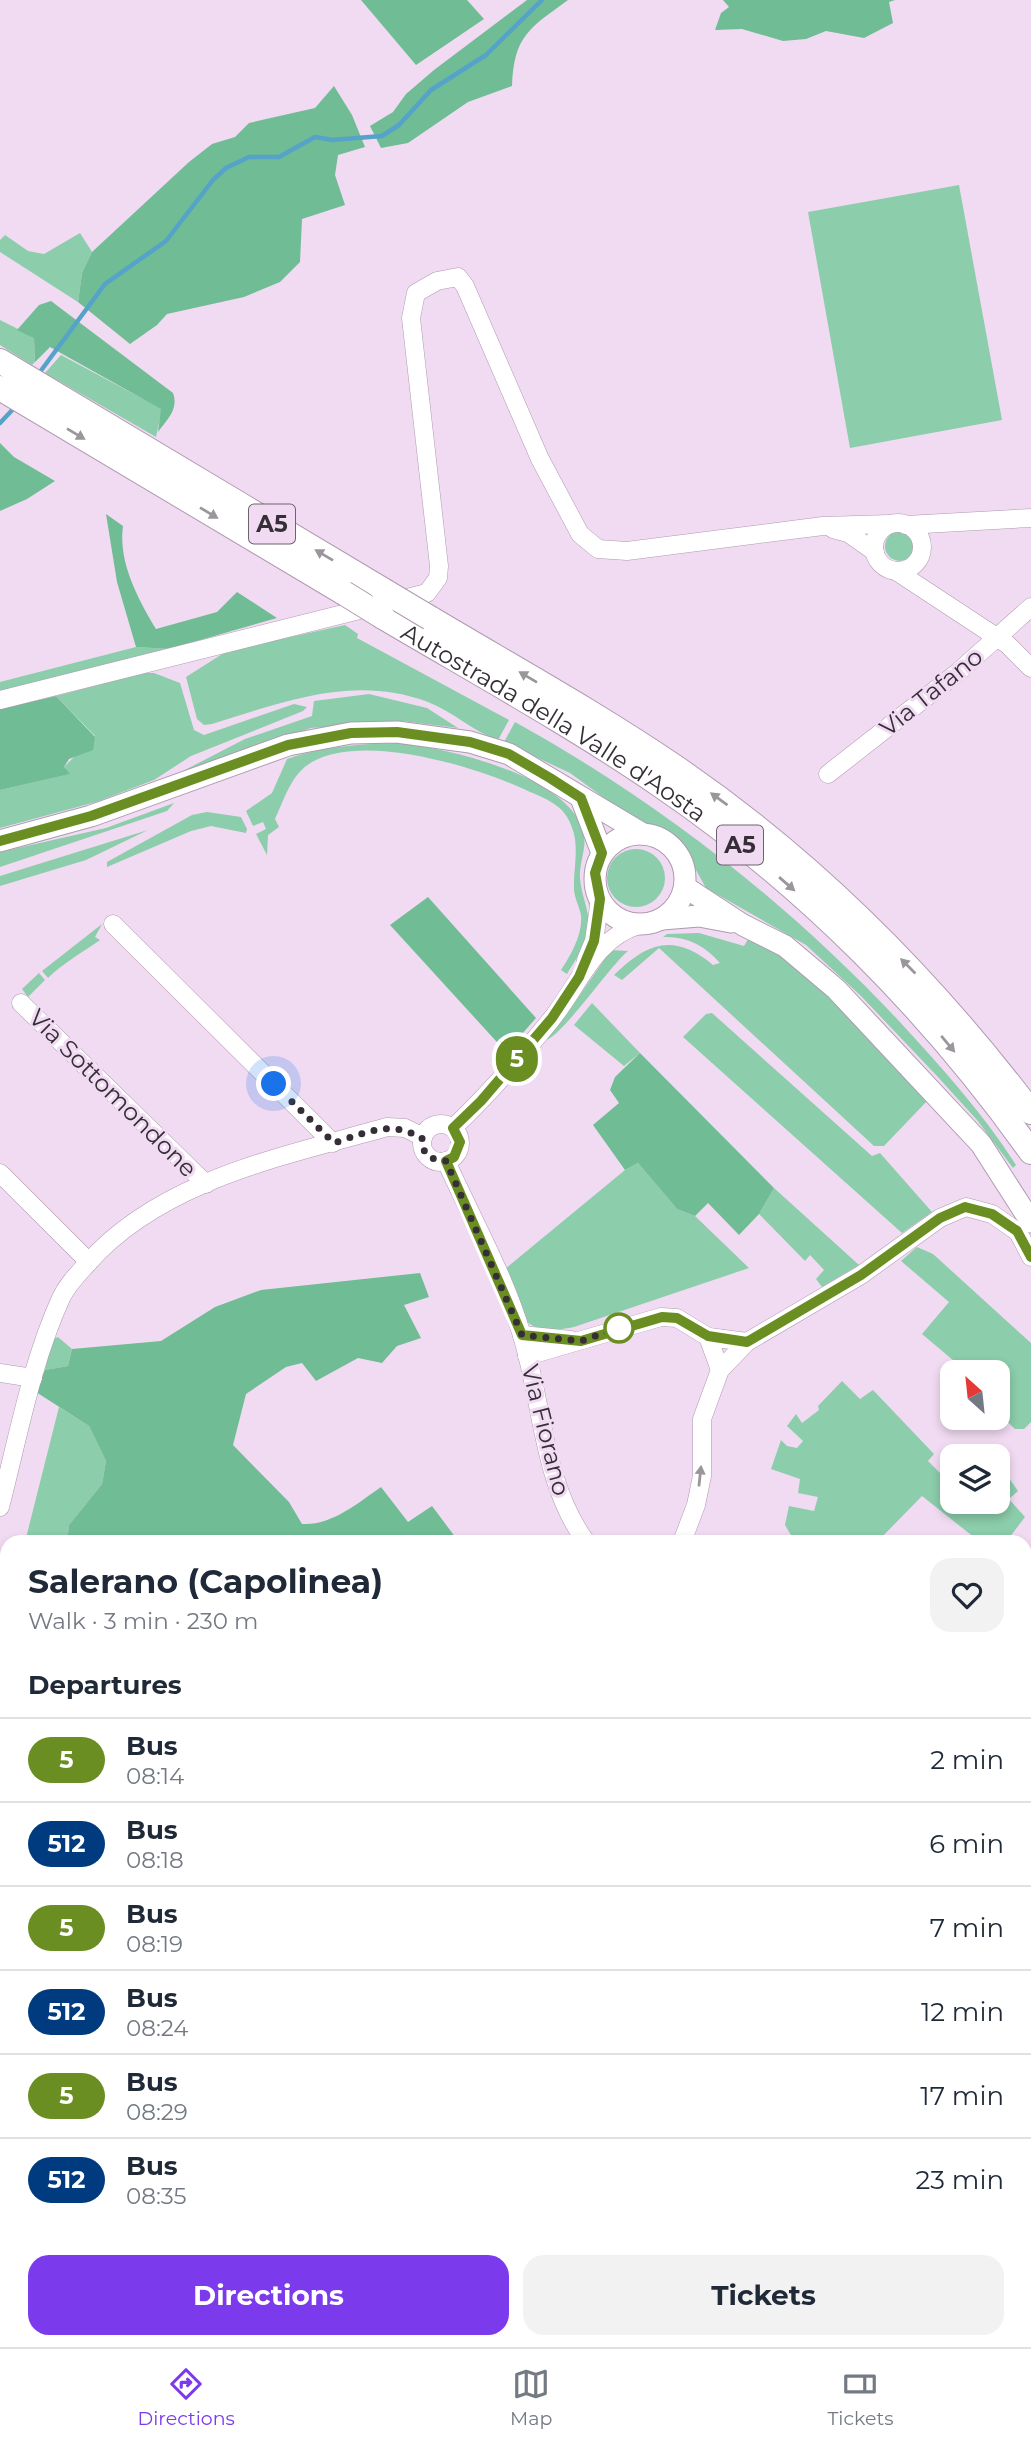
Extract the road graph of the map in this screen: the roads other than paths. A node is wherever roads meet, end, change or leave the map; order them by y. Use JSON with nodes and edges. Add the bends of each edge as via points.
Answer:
{"nodes":[{"id":1,"x":0,"y":361,"type":"edge"},
{"id":2,"x":19,"y":389,"type":"edge"},
{"id":3,"x":155,"y":468,"type":"junction"},
{"id":4,"x":1031,"y":518,"type":"edge"},
{"id":5,"x":954,"y":521,"type":"junction"},
{"id":6,"x":898,"y":525,"type":"junction"},
{"id":7,"x":823,"y":526,"type":"junction"},
{"id":8,"x":921,"y":548,"type":"junction"},
{"id":9,"x":874,"y":552,"type":"junction"},
{"id":10,"x":896,"y":571,"type":"junction"},
{"id":11,"x":941,"y":599,"type":"junction"},
{"id":12,"x":1031,"y":607,"type":"edge"},
{"id":13,"x":998,"y":637,"type":"junction"},
{"id":14,"x":1031,"y":668,"type":"edge"},
{"id":15,"x":0,"y":700,"type":"edge"},
{"id":16,"x":828,"y":774,"type":"dead end"},
{"id":17,"x":581,"y":798,"type":"junction"},
{"id":18,"x":643,"y":834,"type":"junction"},
{"id":19,"x":0,"y":841,"type":"edge"},
{"id":20,"x":602,"y":853,"type":"junction"},
{"id":21,"x":685,"y":887,"type":"junction"},
{"id":22,"x":600,"y":899,"type":"junction"},
{"id":23,"x":662,"y":919,"type":"junction"},
{"id":24,"x":113,"y":925,"type":"dead end"},
{"id":25,"x":639,"y":925,"type":"junction"},
{"id":26,"x":743,"y":925,"type":"junction"},
{"id":27,"x":579,"y":977,"type":"junction"},
{"id":28,"x":21,"y":1003,"type":"dead end"},
{"id":29,"x":1031,"y":1112,"type":"edge"},
{"id":30,"x":453,"y":1128,"type":"junction"},
{"id":31,"x":422,"y":1138,"type":"junction"},
{"id":32,"x":334,"y":1143,"type":"junction"},
{"id":33,"x":1031,"y":1152,"type":"edge"},
{"id":34,"x":446,"y":1161,"type":"junction"},
{"id":35,"x":0,"y":1173,"type":"edge"},
{"id":36,"x":206,"y":1184,"type":"junction"},
{"id":37,"x":1031,"y":1222,"type":"edge"},
{"id":38,"x":1031,"y":1257,"type":"edge"},
{"id":39,"x":89,"y":1262,"type":"junction"},
{"id":40,"x":522,"y":1335,"type":"junction"},
{"id":41,"x":708,"y":1336,"type":"junction"},
{"id":42,"x":581,"y":1341,"type":"junction"},
{"id":43,"x":747,"y":1342,"type":"junction"},
{"id":44,"x":527,"y":1356,"type":"junction"},
{"id":45,"x":720,"y":1370,"type":"junction"},
{"id":46,"x":0,"y":1373,"type":"edge"},
{"id":47,"x":33,"y":1378,"type":"junction"},
{"id":48,"x":0,"y":1507,"type":"edge"},
{"id":49,"x":581,"y":1535,"type":"edge"},
{"id":50,"x":685,"y":1535,"type":"edge"}],
"edges":[{"from":1,"to":2,"type":"highway","name":"Autostrada della Valle d'Aosta","number":"A5"},
{"from":2,"to":3,"type":"highway","name":"Autostrada della Valle d'Aosta","number":"A5"},
{"from":29,"to":3,"type":"highway","name":"Autostrada della Valle d'Aosta","number":"A5","one_way":true,"bridge":true,"via":[[967,1029],[921,979],[830,889],[716,797],[624,733],[383,590]]},
{"from":3,"to":33,"type":"highway","name":"Autostrada della Valle d'Aosta","number":"A5","one_way":true,"bridge":true,"via":[[344,593],[605,749],[762,862],[903,994],[984,1088]]},
{"from":4,"to":5,"type":"street"},
{"from":5,"to":6,"type":"street"},
{"from":5,"to":8,"type":"street"},
{"from":6,"to":7,"type":"street"},
{"from":6,"to":8,"type":"street","via":[[919,534]]},
{"from":6,"to":9,"type":"street","via":[[879,533]]},
{"from":7,"to":9,"type":"street","via":[[848,533]]},
{"from":7,"to":15,"type":"street","via":[[627,551],[598,549],[580,534],[540,459],[465,286],[458,277],[437,281],[416,293],[411,318],[439,566],[438,578],[427,593]]},
{"from":8,"to":10,"type":"street","via":[[912,567]]},
{"from":8,"to":11,"type":"street","via":[[923,570]]},
{"from":9,"to":10,"type":"street","via":[[882,565]]},
{"from":10,"to":11,"type":"street"},
{"from":11,"to":13,"type":"street"},
{"from":12,"to":13,"type":"street","name":"Via Tafano"},
{"from":13,"to":14,"type":"street"},
{"from":13,"to":16,"type":"street","name":"Via Tafano"},
{"from":17,"to":18,"type":"main road"},
{"from":17,"to":19,"type":"main road","via":[[509,754],[470,742],[397,732],[351,733],[288,745],[91,816]]},
{"from":17,"to":20,"type":"main road"},
{"from":18,"to":20,"type":"main road","via":[[621,839]]},
{"from":18,"to":21,"type":"main road","via":[[672,847],[684,867]]},
{"from":20,"to":22,"type":"main road","via":[[595,873]]},
{"from":21,"to":23,"type":"main road","via":[[678,904]]},
{"from":21,"to":26,"type":"main road"},
{"from":22,"to":25,"type":"main road","via":[[612,914]]},
{"from":22,"to":27,"type":"street","via":[[594,941]]},
{"from":23,"to":25,"type":"main road"},
{"from":23,"to":26,"type":"main road","via":[[699,916]]},
{"from":24,"to":32,"type":"street"},
{"from":25,"to":27,"type":"street","via":[[611,939]]},
{"from":26,"to":37,"type":"main road","via":[[808,963],[892,1047],[981,1144]]},
{"from":27,"to":30,"type":"street","via":[[552,1018]]},
{"from":28,"to":36,"type":"street","name":"Via Sottomondone"},
{"from":30,"to":31,"type":"street","via":[[435,1124]]},
{"from":30,"to":34,"type":"street","via":[[460,1142],[454,1157]]},
{"from":31,"to":32,"type":"street","name":"Via Sottomondone","via":[[405,1128],[387,1127]]},
{"from":31,"to":34,"type":"street","via":[[426,1154],[435,1161]]},
{"from":32,"to":36,"type":"street","name":"Via Sottomondone"},
{"from":34,"to":40,"type":"street","name":"Via Fiorano"},
{"from":35,"to":39,"type":"street"},
{"from":36,"to":39,"type":"street","name":"Via Sottomondone","via":[[152,1212]]},
{"from":38,"to":43,"type":"street","via":[[1017,1231],[985,1211],[965,1207],[940,1218],[861,1275]]},
{"from":39,"to":47,"type":"street","name":"Via Sottomondone","via":[[62,1296]]},
{"from":40,"to":42,"type":"street"},
{"from":40,"to":44,"type":"street","name":"Via Fiorano"},
{"from":41,"to":42,"type":"street","via":[[677,1318],[662,1317]]},
{"from":41,"to":43,"type":"street"},
{"from":41,"to":45,"type":"street"},
{"from":42,"to":44,"type":"street"},
{"from":43,"to":45,"type":"street"},
{"from":44,"to":49,"type":"street","name":"Via Fiorano","via":[[544,1443],[570,1519]]},
{"from":50,"to":45,"type":"street","one_way":true,"via":[[702,1476],[702,1419]]},
{"from":46,"to":47,"type":"street"},
{"from":47,"to":48,"type":"street","name":"Via Sottomondone"}]}
